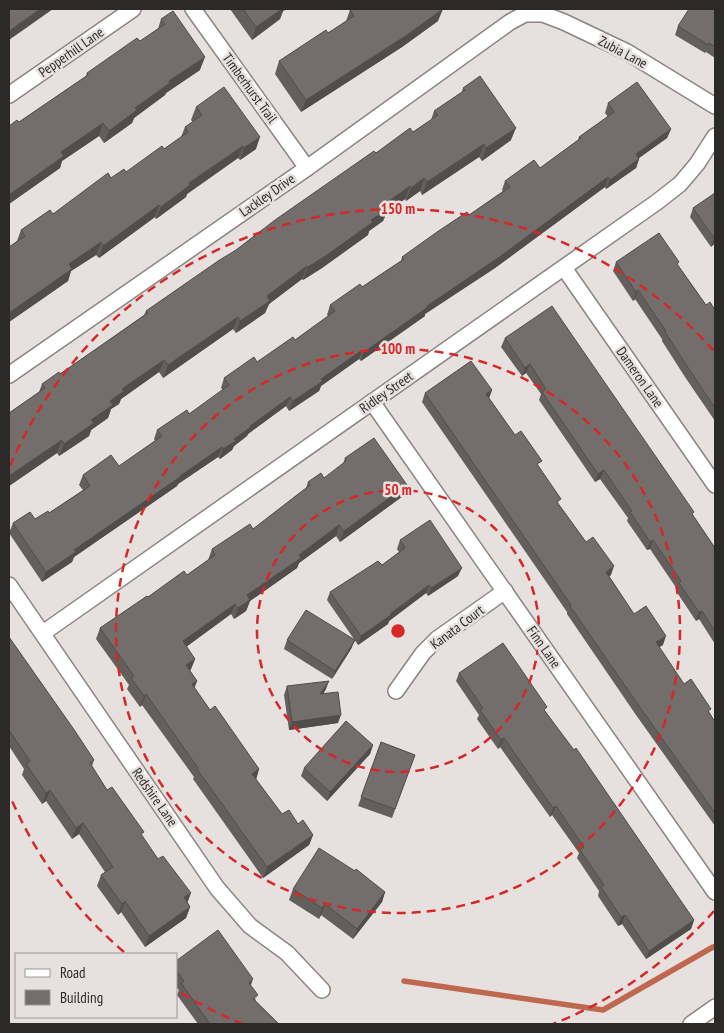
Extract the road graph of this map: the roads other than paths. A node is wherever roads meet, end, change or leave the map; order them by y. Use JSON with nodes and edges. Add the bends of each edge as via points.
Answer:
{"nodes":[{"id":1,"x":133,"y":9,"type":"edge"},
{"id":2,"x":193,"y":9,"type":"edge"},
{"id":3,"x":525,"y":14,"type":"joint"},
{"id":4,"x":9,"y":95,"type":"edge"},
{"id":5,"x":715,"y":106,"type":"edge"},
{"id":6,"x":715,"y":136,"type":"edge"},
{"id":7,"x":307,"y":168,"type":"junction"},
{"id":8,"x":564,"y":268,"type":"junction"},
{"id":9,"x":9,"y":375,"type":"edge"},
{"id":10,"x":372,"y":402,"type":"junction"},
{"id":11,"x":715,"y":485,"type":"edge"},
{"id":12,"x":9,"y":585,"type":"edge"},
{"id":13,"x":505,"y":591,"type":"junction"},
{"id":14,"x":43,"y":633,"type":"junction"},
{"id":15,"x":396,"y":691,"type":"dead end"},
{"id":16,"x":715,"y":892,"type":"edge"},
{"id":17,"x":322,"y":990,"type":"dead end"},
{"id":18,"x":715,"y":1007,"type":"edge"},
{"id":19,"x":691,"y":1024,"type":"edge"}],
"edges":[{"from":1,"to":4,"type":"street","name":"Pepperhill Lane"},
{"from":2,"to":7,"type":"street","name":"Timberhurst Trail"},
{"from":3,"to":5,"type":"street","name":"Zubia Lane","via":[[543,14],[627,52]]},
{"from":3,"to":7,"type":"street","name":"Lackley Drive"},
{"from":6,"to":8,"type":"street","name":"Ridley Street","via":[[680,184]]},
{"from":7,"to":9,"type":"street","name":"Lackley Drive"},
{"from":8,"to":10,"type":"street","name":"Ridley Street"},
{"from":8,"to":11,"type":"street","name":"Dameron Lane"},
{"from":10,"to":13,"type":"street","name":"Finn Lane"},
{"from":10,"to":14,"type":"street","name":"Ridley Street"},
{"from":12,"to":14,"type":"street","name":"Redshire Lane"},
{"from":13,"to":15,"type":"street","name":"Kanata Court","via":[[437,639]]},
{"from":13,"to":16,"type":"street","name":"Finn Lane"},
{"from":14,"to":17,"type":"street","name":"Redshire Lane","via":[[218,888],[250,926],[287,953]]},
{"from":18,"to":19,"type":"street"}]}
